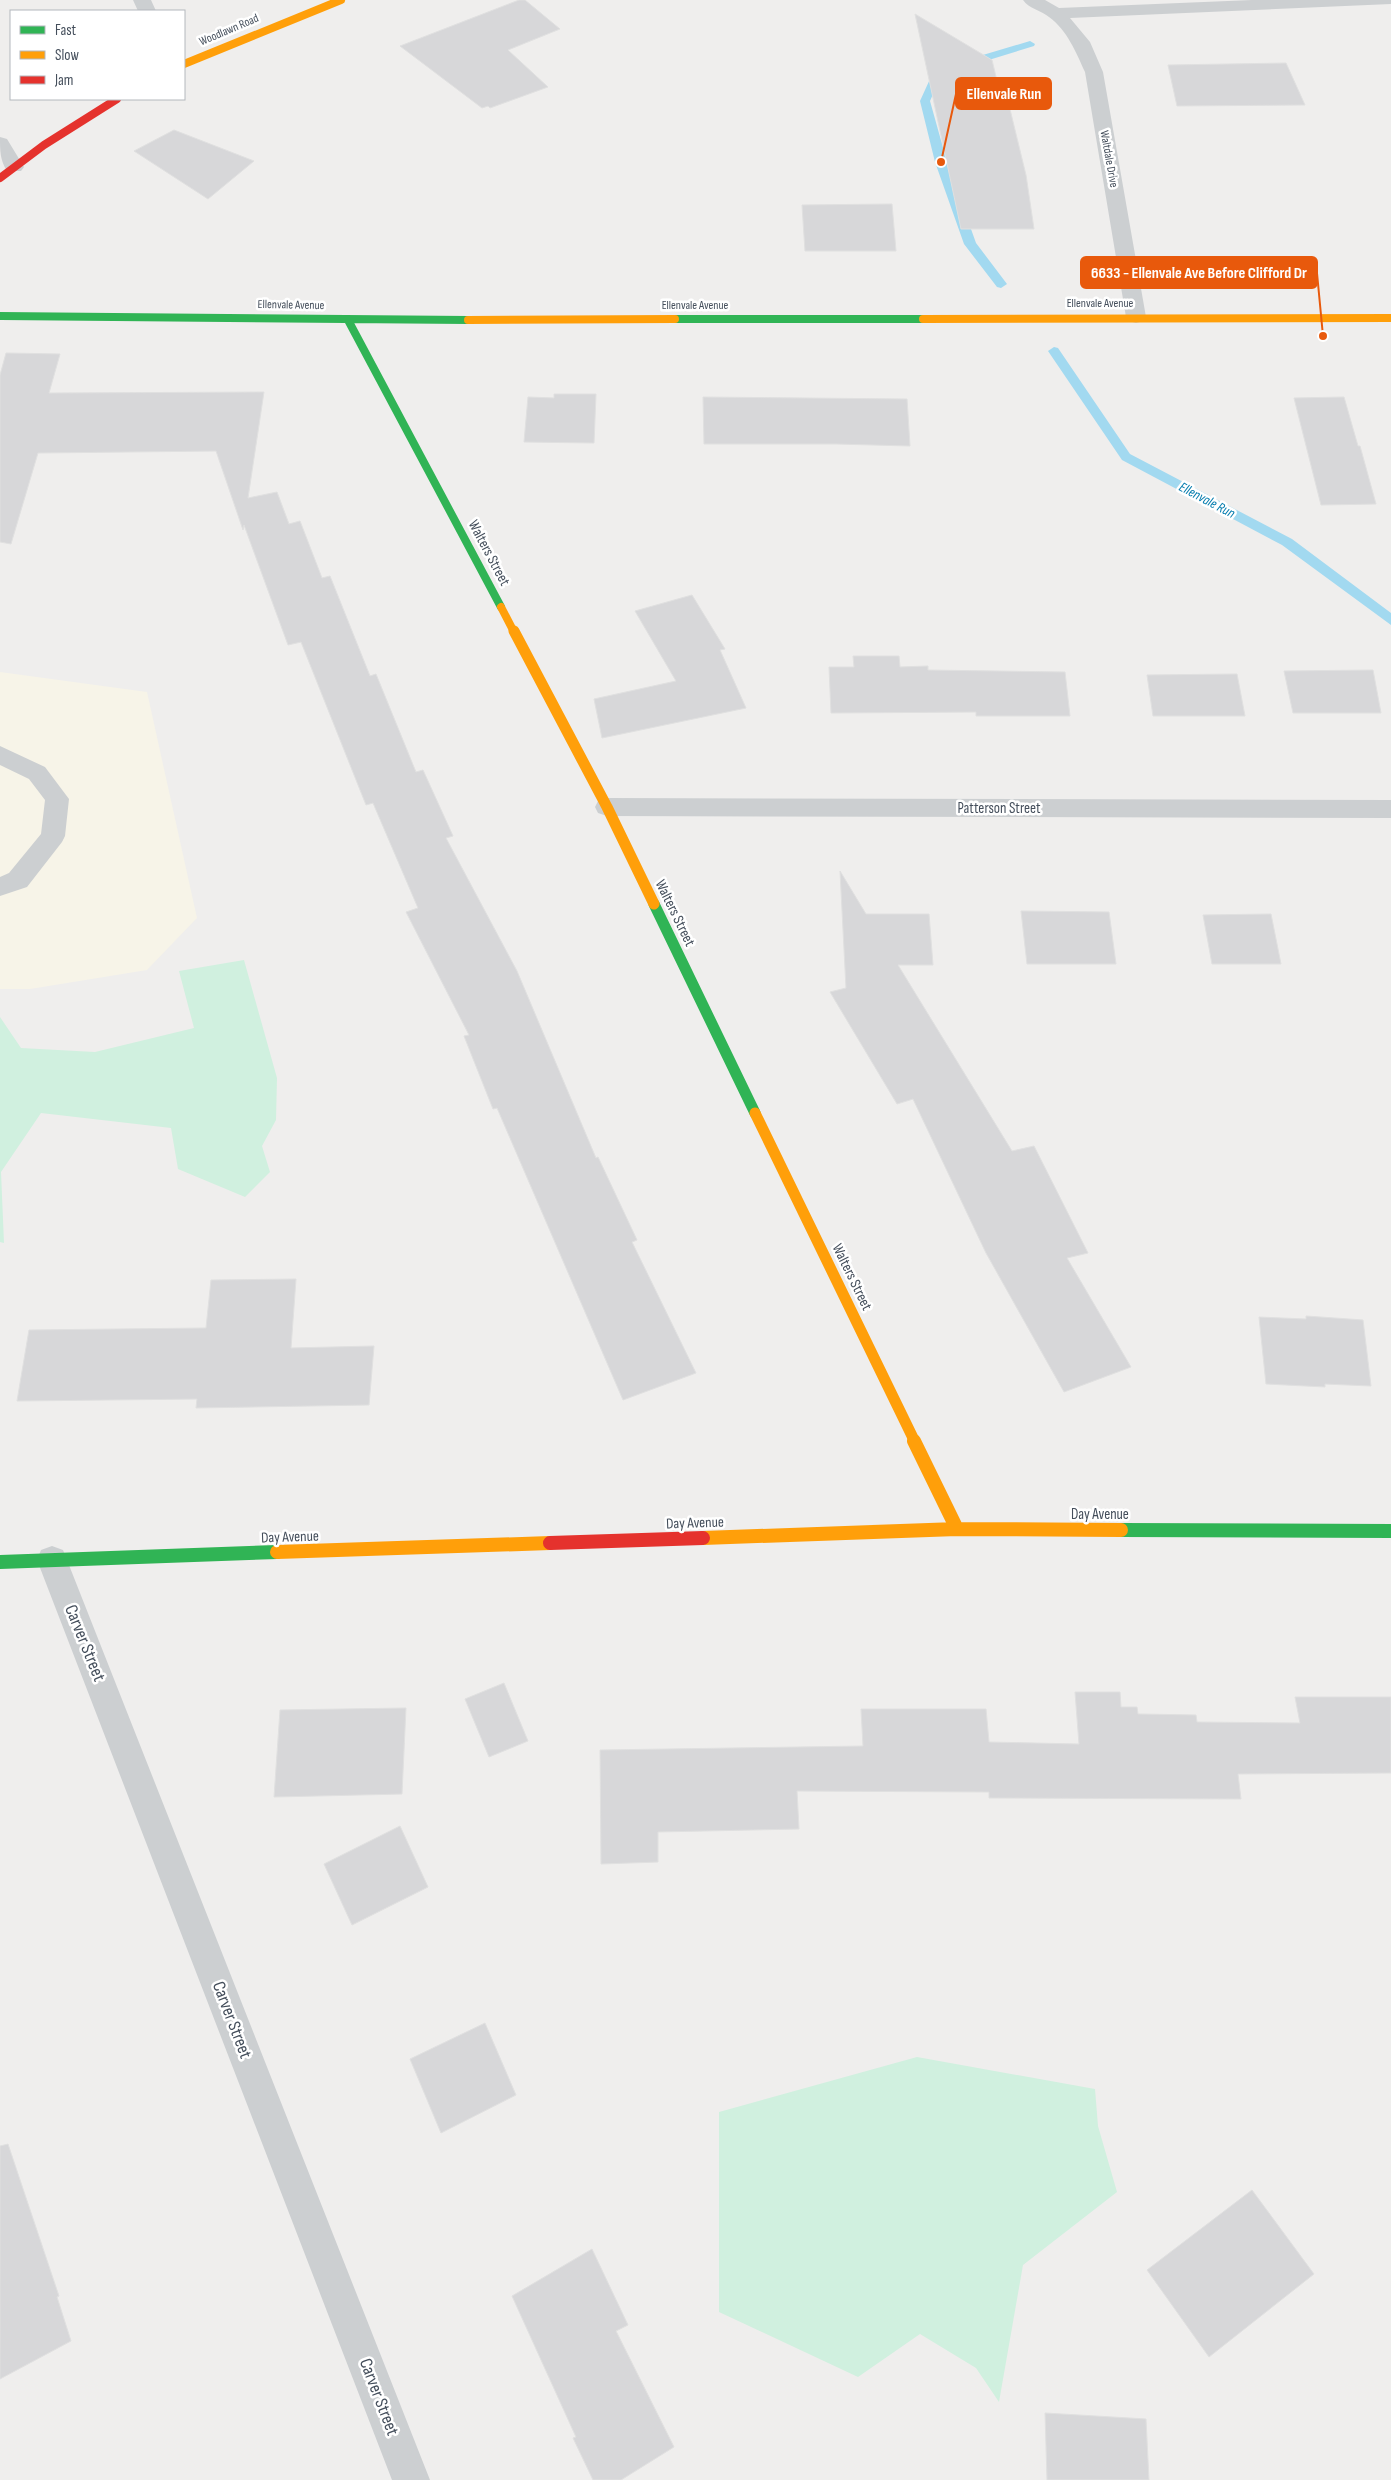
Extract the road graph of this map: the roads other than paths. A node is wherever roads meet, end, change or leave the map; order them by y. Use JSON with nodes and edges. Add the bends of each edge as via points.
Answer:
{"nodes":[{"id":1,"x":341,"y":0,"type":"edge"},
{"id":2,"x":1032,"y":0,"type":"edge"},
{"id":3,"x":1379,"y":0,"type":"edge"},
{"id":4,"x":1387,"y":0,"type":"edge"},
{"id":5,"x":1056,"y":13,"type":"junction"},
{"id":6,"x":185,"y":64,"type":"edge"},
{"id":7,"x":115,"y":100,"type":"edge"},
{"id":8,"x":0,"y":143,"type":"edge"},
{"id":9,"x":7,"y":173,"type":"edge"},
{"id":10,"x":0,"y":316,"type":"edge"},
{"id":11,"x":1136,"y":317,"type":"junction"},
{"id":12,"x":1391,"y":318,"type":"edge"},
{"id":13,"x":348,"y":320,"type":"junction"},
{"id":14,"x":0,"y":755,"type":"edge"},
{"id":15,"x":607,"y":807,"type":"junction"},
{"id":16,"x":1391,"y":809,"type":"edge"},
{"id":17,"x":0,"y":887,"type":"edge"},
{"id":18,"x":957,"y":1529,"type":"junction"},
{"id":19,"x":1391,"y":1531,"type":"edge"},
{"id":20,"x":52,"y":1560,"type":"junction"},
{"id":21,"x":0,"y":1562,"type":"edge"},
{"id":22,"x":411,"y":2480,"type":"edge"}],
"edges":[{"from":1,"to":6,"type":"street","name":"Woodlawn Road"},
{"from":2,"to":5,"type":"street"},
{"from":3,"to":4,"type":"street"},
{"from":3,"to":5,"type":"street"},
{"from":5,"to":11,"type":"street","name":"Waltdale Drive","via":[[1081,42],[1094,72]]},
{"from":7,"to":9,"type":"street"},
{"from":8,"to":9,"type":"street"},
{"from":10,"to":13,"type":"street","name":"Ellenvale Avenue"},
{"from":11,"to":12,"type":"street","name":"Ellenvale Avenue"},
{"from":11,"to":13,"type":"street","name":"Ellenvale Avenue"},
{"from":13,"to":15,"type":"street","name":"Walters Street"},
{"from":14,"to":17,"type":"street","via":[[36,773],[57,799],[53,836],[18,880]]},
{"from":15,"to":16,"type":"street","name":"Patterson Street"},
{"from":15,"to":18,"type":"street","name":"Walters Street"},
{"from":18,"to":19,"type":"street","name":"Day Avenue"},
{"from":18,"to":20,"type":"street","name":"Day Avenue"},
{"from":20,"to":21,"type":"street","name":"Day Avenue"},
{"from":20,"to":22,"type":"street","name":"Carver Street"}]}
